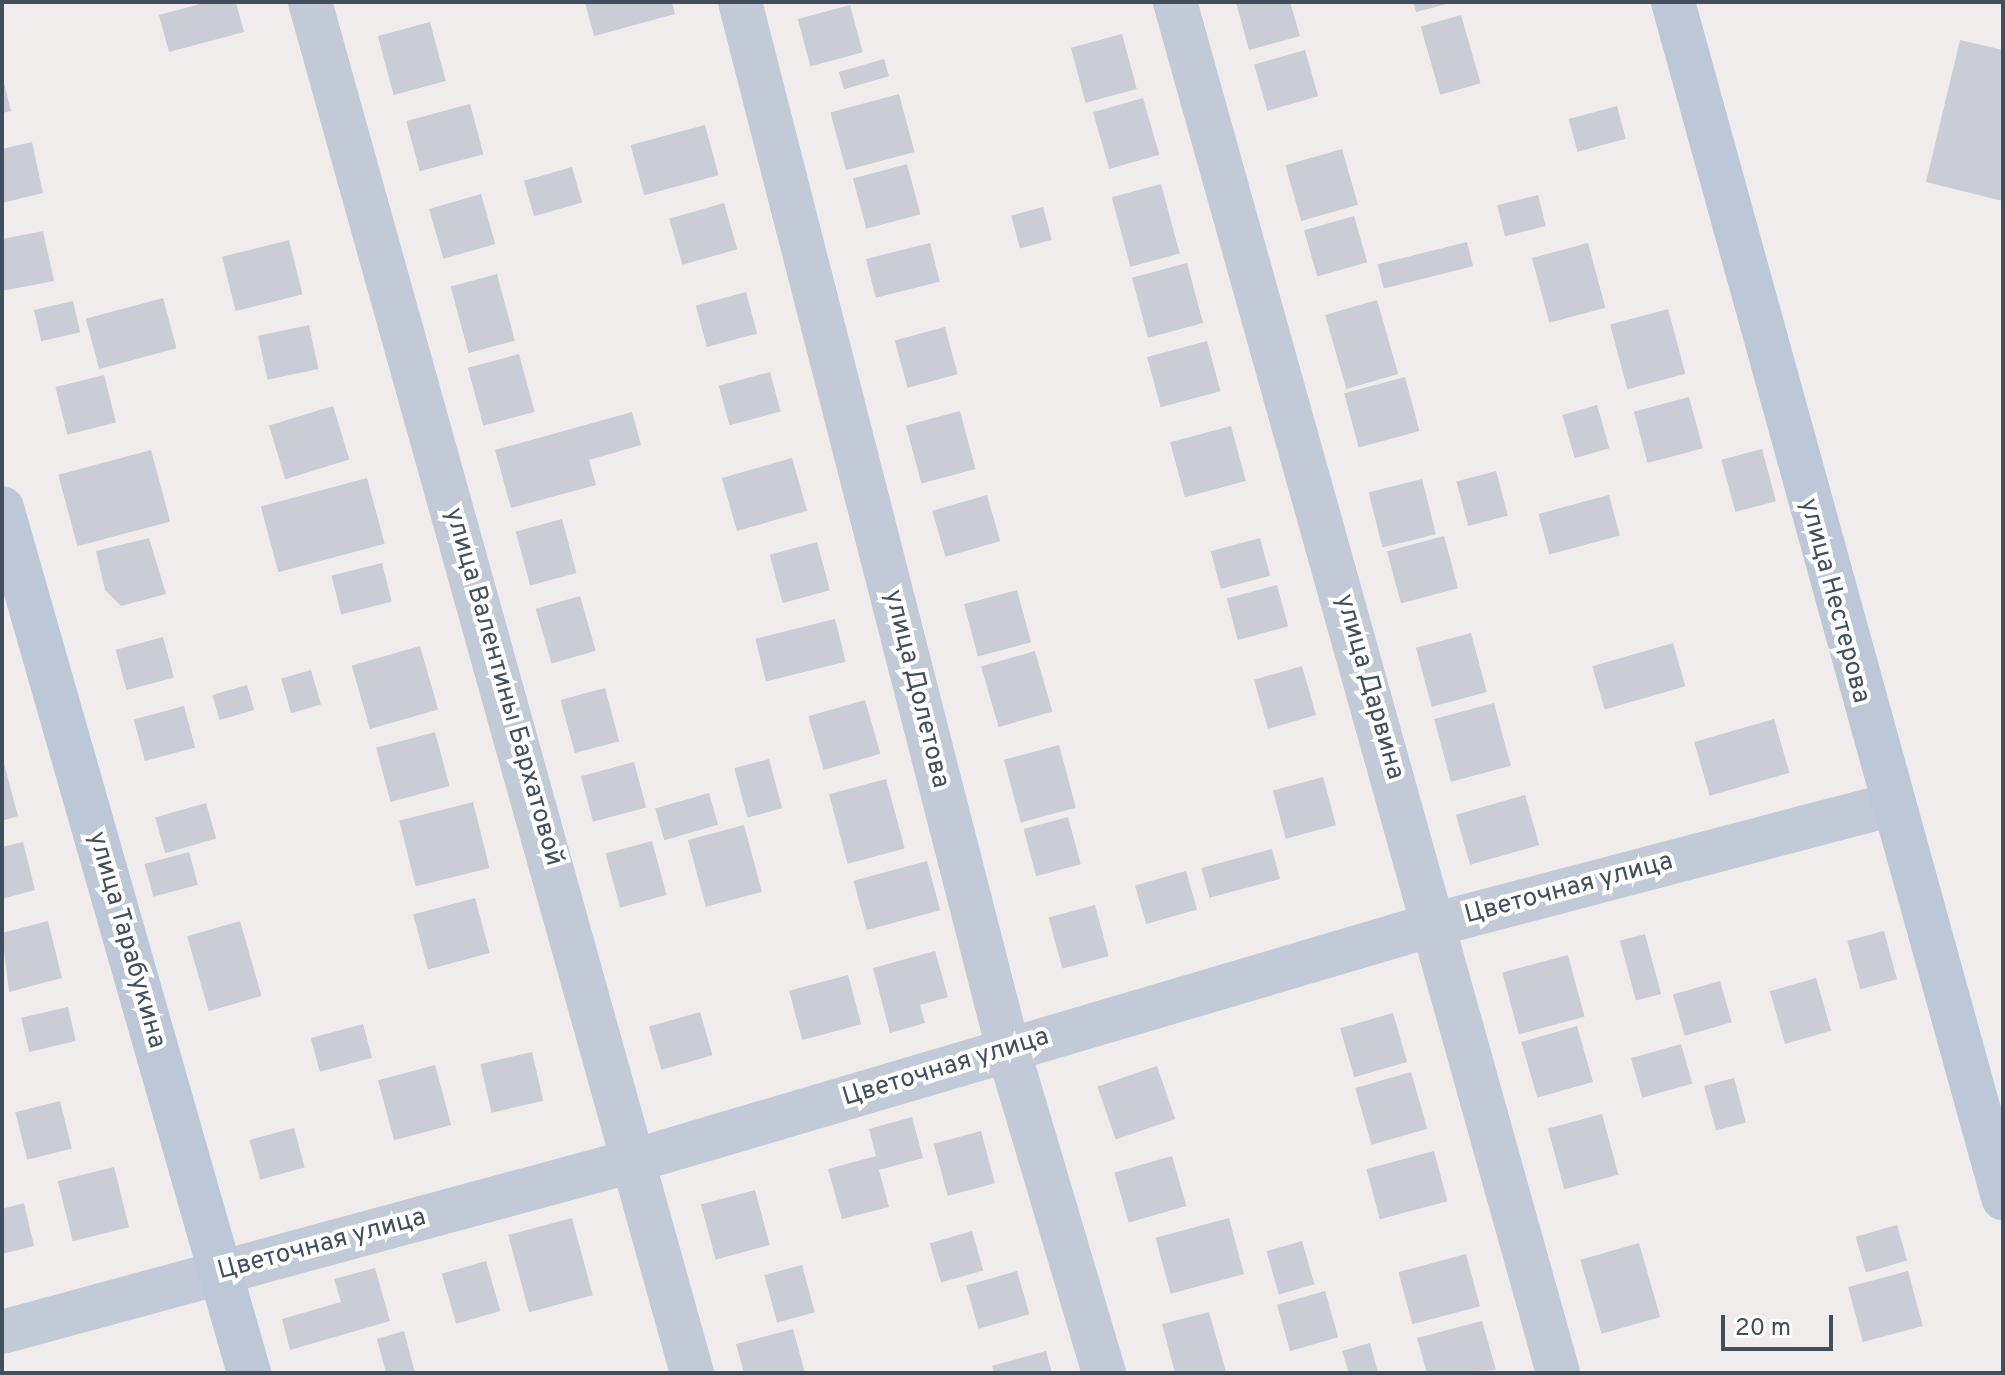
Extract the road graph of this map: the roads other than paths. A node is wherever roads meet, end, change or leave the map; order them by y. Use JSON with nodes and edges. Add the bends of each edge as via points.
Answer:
{"nodes":[{"id":1,"x":310,"y":2,"type":"edge"},
{"id":2,"x":740,"y":2,"type":"edge"},
{"id":3,"x":1175,"y":2,"type":"edge"},
{"id":4,"x":1673,"y":2,"type":"edge"},
{"id":5,"x":2,"y":508,"type":"edge"},
{"id":6,"x":1890,"y":805,"type":"junction"},
{"id":7,"x":1436,"y":924,"type":"junction"},
{"id":8,"x":1008,"y":1049,"type":"junction"},
{"id":9,"x":636,"y":1160,"type":"junction"},
{"id":10,"x":2003,"y":1198,"type":"edge"},
{"id":11,"x":222,"y":1272,"type":"junction"},
{"id":12,"x":2,"y":1332,"type":"edge"},
{"id":13,"x":249,"y":1373,"type":"edge"},
{"id":14,"x":692,"y":1373,"type":"edge"},
{"id":15,"x":1104,"y":1373,"type":"edge"},
{"id":16,"x":1558,"y":1373,"type":"edge"}],
"edges":[{"from":1,"to":9,"type":"street","name":"улица Валентины Бархатовой"},
{"from":2,"to":8,"type":"street","name":"улица Долетова"},
{"from":3,"to":7,"type":"street","name":"улица Дарвина"},
{"from":4,"to":6,"type":"street","name":"улица Нестерова"},
{"from":5,"to":11,"type":"street","name":"улица Тарабукина"},
{"from":6,"to":7,"type":"street","name":"Цветочная улица"},
{"from":6,"to":10,"type":"street","name":"улица Нестерова"},
{"from":7,"to":8,"type":"street","name":"Цветочная улица"},
{"from":7,"to":16,"type":"street","name":"улица Дарвина"},
{"from":8,"to":9,"type":"street","name":"Цветочная улица"},
{"from":8,"to":15,"type":"street","name":"улица Долетова"},
{"from":9,"to":11,"type":"street","name":"Цветочная улица"},
{"from":9,"to":14,"type":"street","name":"улица Валентины Бархатовой"},
{"from":11,"to":12,"type":"street","name":"Цветочная улица"},
{"from":11,"to":13,"type":"street","name":"улица Тарабукина"}]}
